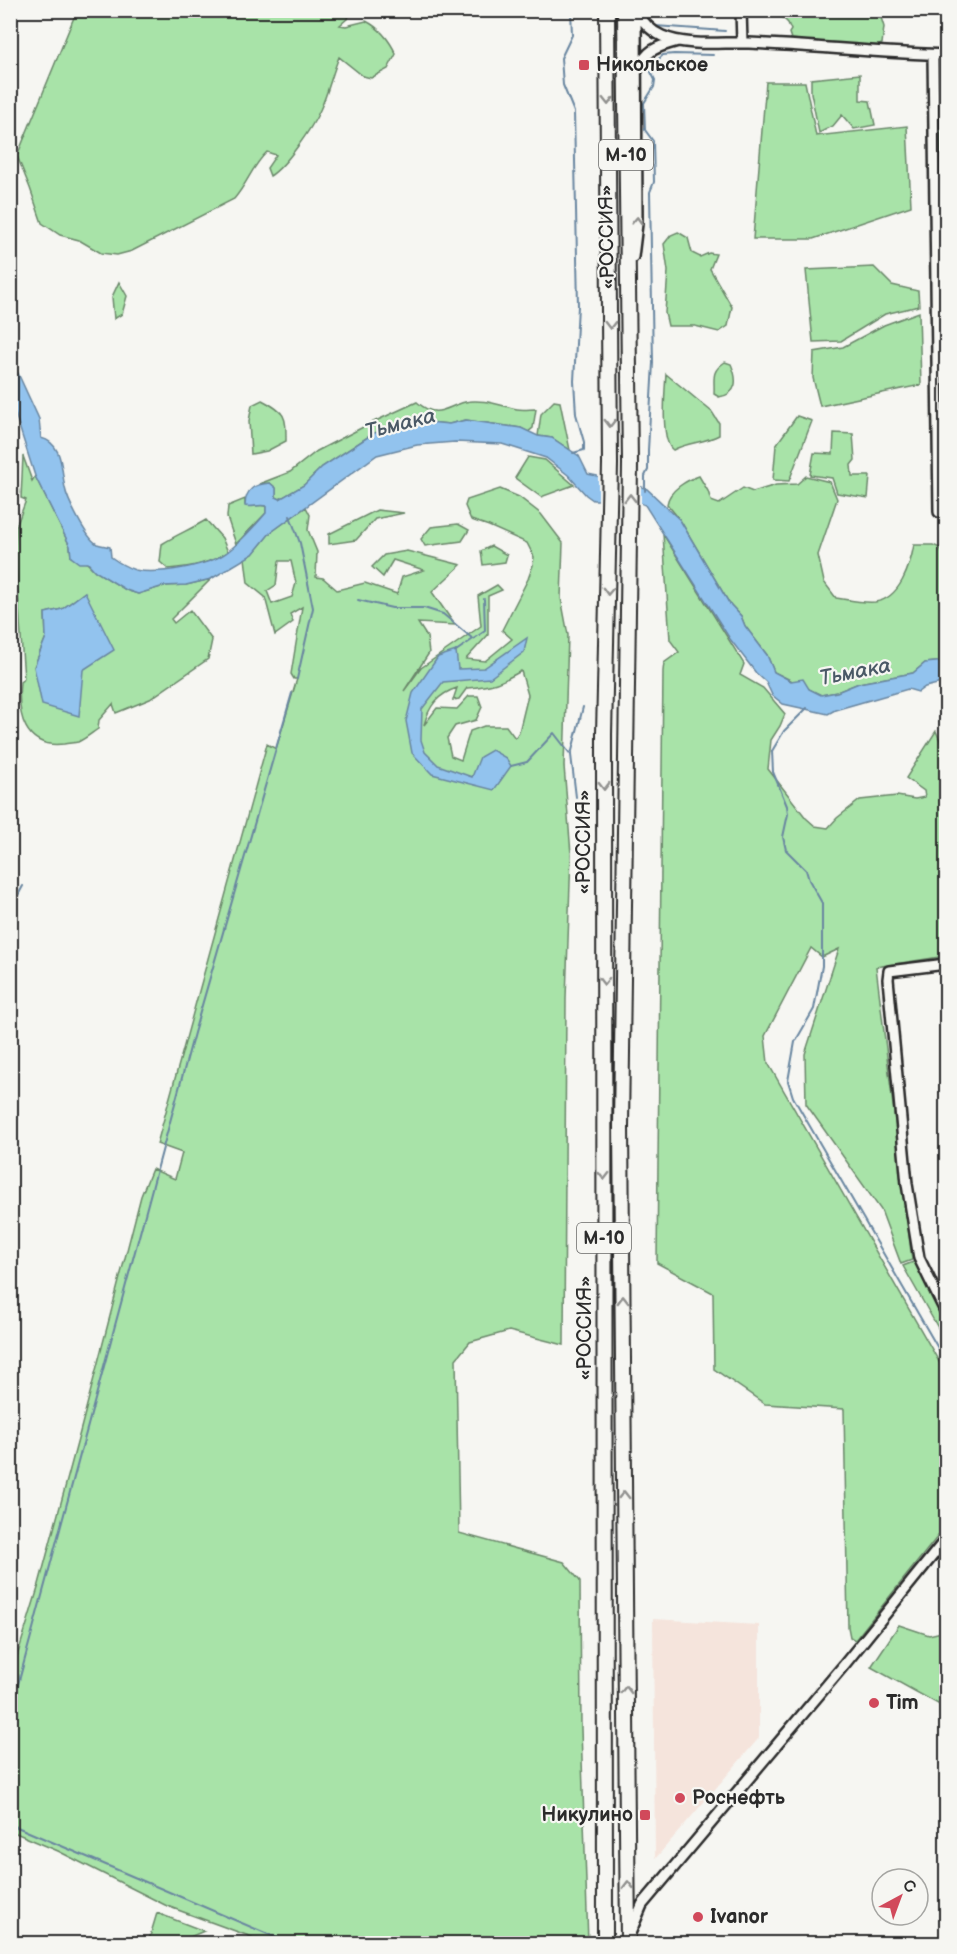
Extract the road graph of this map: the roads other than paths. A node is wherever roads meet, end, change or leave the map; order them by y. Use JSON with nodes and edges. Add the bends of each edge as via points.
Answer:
{"nodes":[{"id":1,"x":607,"y":10,"type":"edge"},
{"id":2,"x":625,"y":10,"type":"edge"},
{"id":3,"x":741,"y":10,"type":"edge"},
{"id":4,"x":636,"y":11,"type":"edge"},
{"id":5,"x":678,"y":41,"type":"junction"},
{"id":6,"x":742,"y":43,"type":"junction"},
{"id":7,"x":933,"y":55,"type":"junction"},
{"id":8,"x":946,"y":55,"type":"edge"},
{"id":9,"x":636,"y":73,"type":"junction"},
{"id":10,"x":628,"y":300,"type":"junction"},
{"id":11,"x":939,"y":512,"type":"dead end"},
{"id":12,"x":946,"y":964,"type":"edge"},
{"id":13,"x":946,"y":1313,"type":"edge"},
{"id":14,"x":946,"y":1539,"type":"edge"},
{"id":15,"x":628,"y":1940,"type":"edge"},
{"id":16,"x":605,"y":1944,"type":"edge"}],
"edges":[{"from":1,"to":16,"type":"highway","name":"«РОССИЯ»","number":"М-10","one_way":true,"via":[[610,464],[604,734]]},
{"from":2,"to":10,"type":"highway","name":"«РОССИЯ»","number":"М-10"},
{"from":3,"to":6,"type":"street"},
{"from":4,"to":5,"type":"street","via":[[650,28]]},
{"from":4,"to":9,"type":"street"},
{"from":5,"to":6,"type":"street"},
{"from":5,"to":9,"type":"street","via":[[655,47]]},
{"from":6,"to":7,"type":"street"},
{"from":7,"to":8,"type":"street"},
{"from":7,"to":11,"type":"street"},
{"from":10,"to":9,"type":"street","one_way":true,"via":[[637,224]]},
{"from":15,"to":10,"type":"highway","name":"«РОССИЯ»","number":"М-10","one_way":true,"via":[[621,1126],[630,464]]},
{"from":12,"to":13,"type":"street","via":[[889,971],[888,979],[908,1184],[920,1258]]},
{"from":14,"to":15,"type":"street","via":[[642,1905]]}]}
